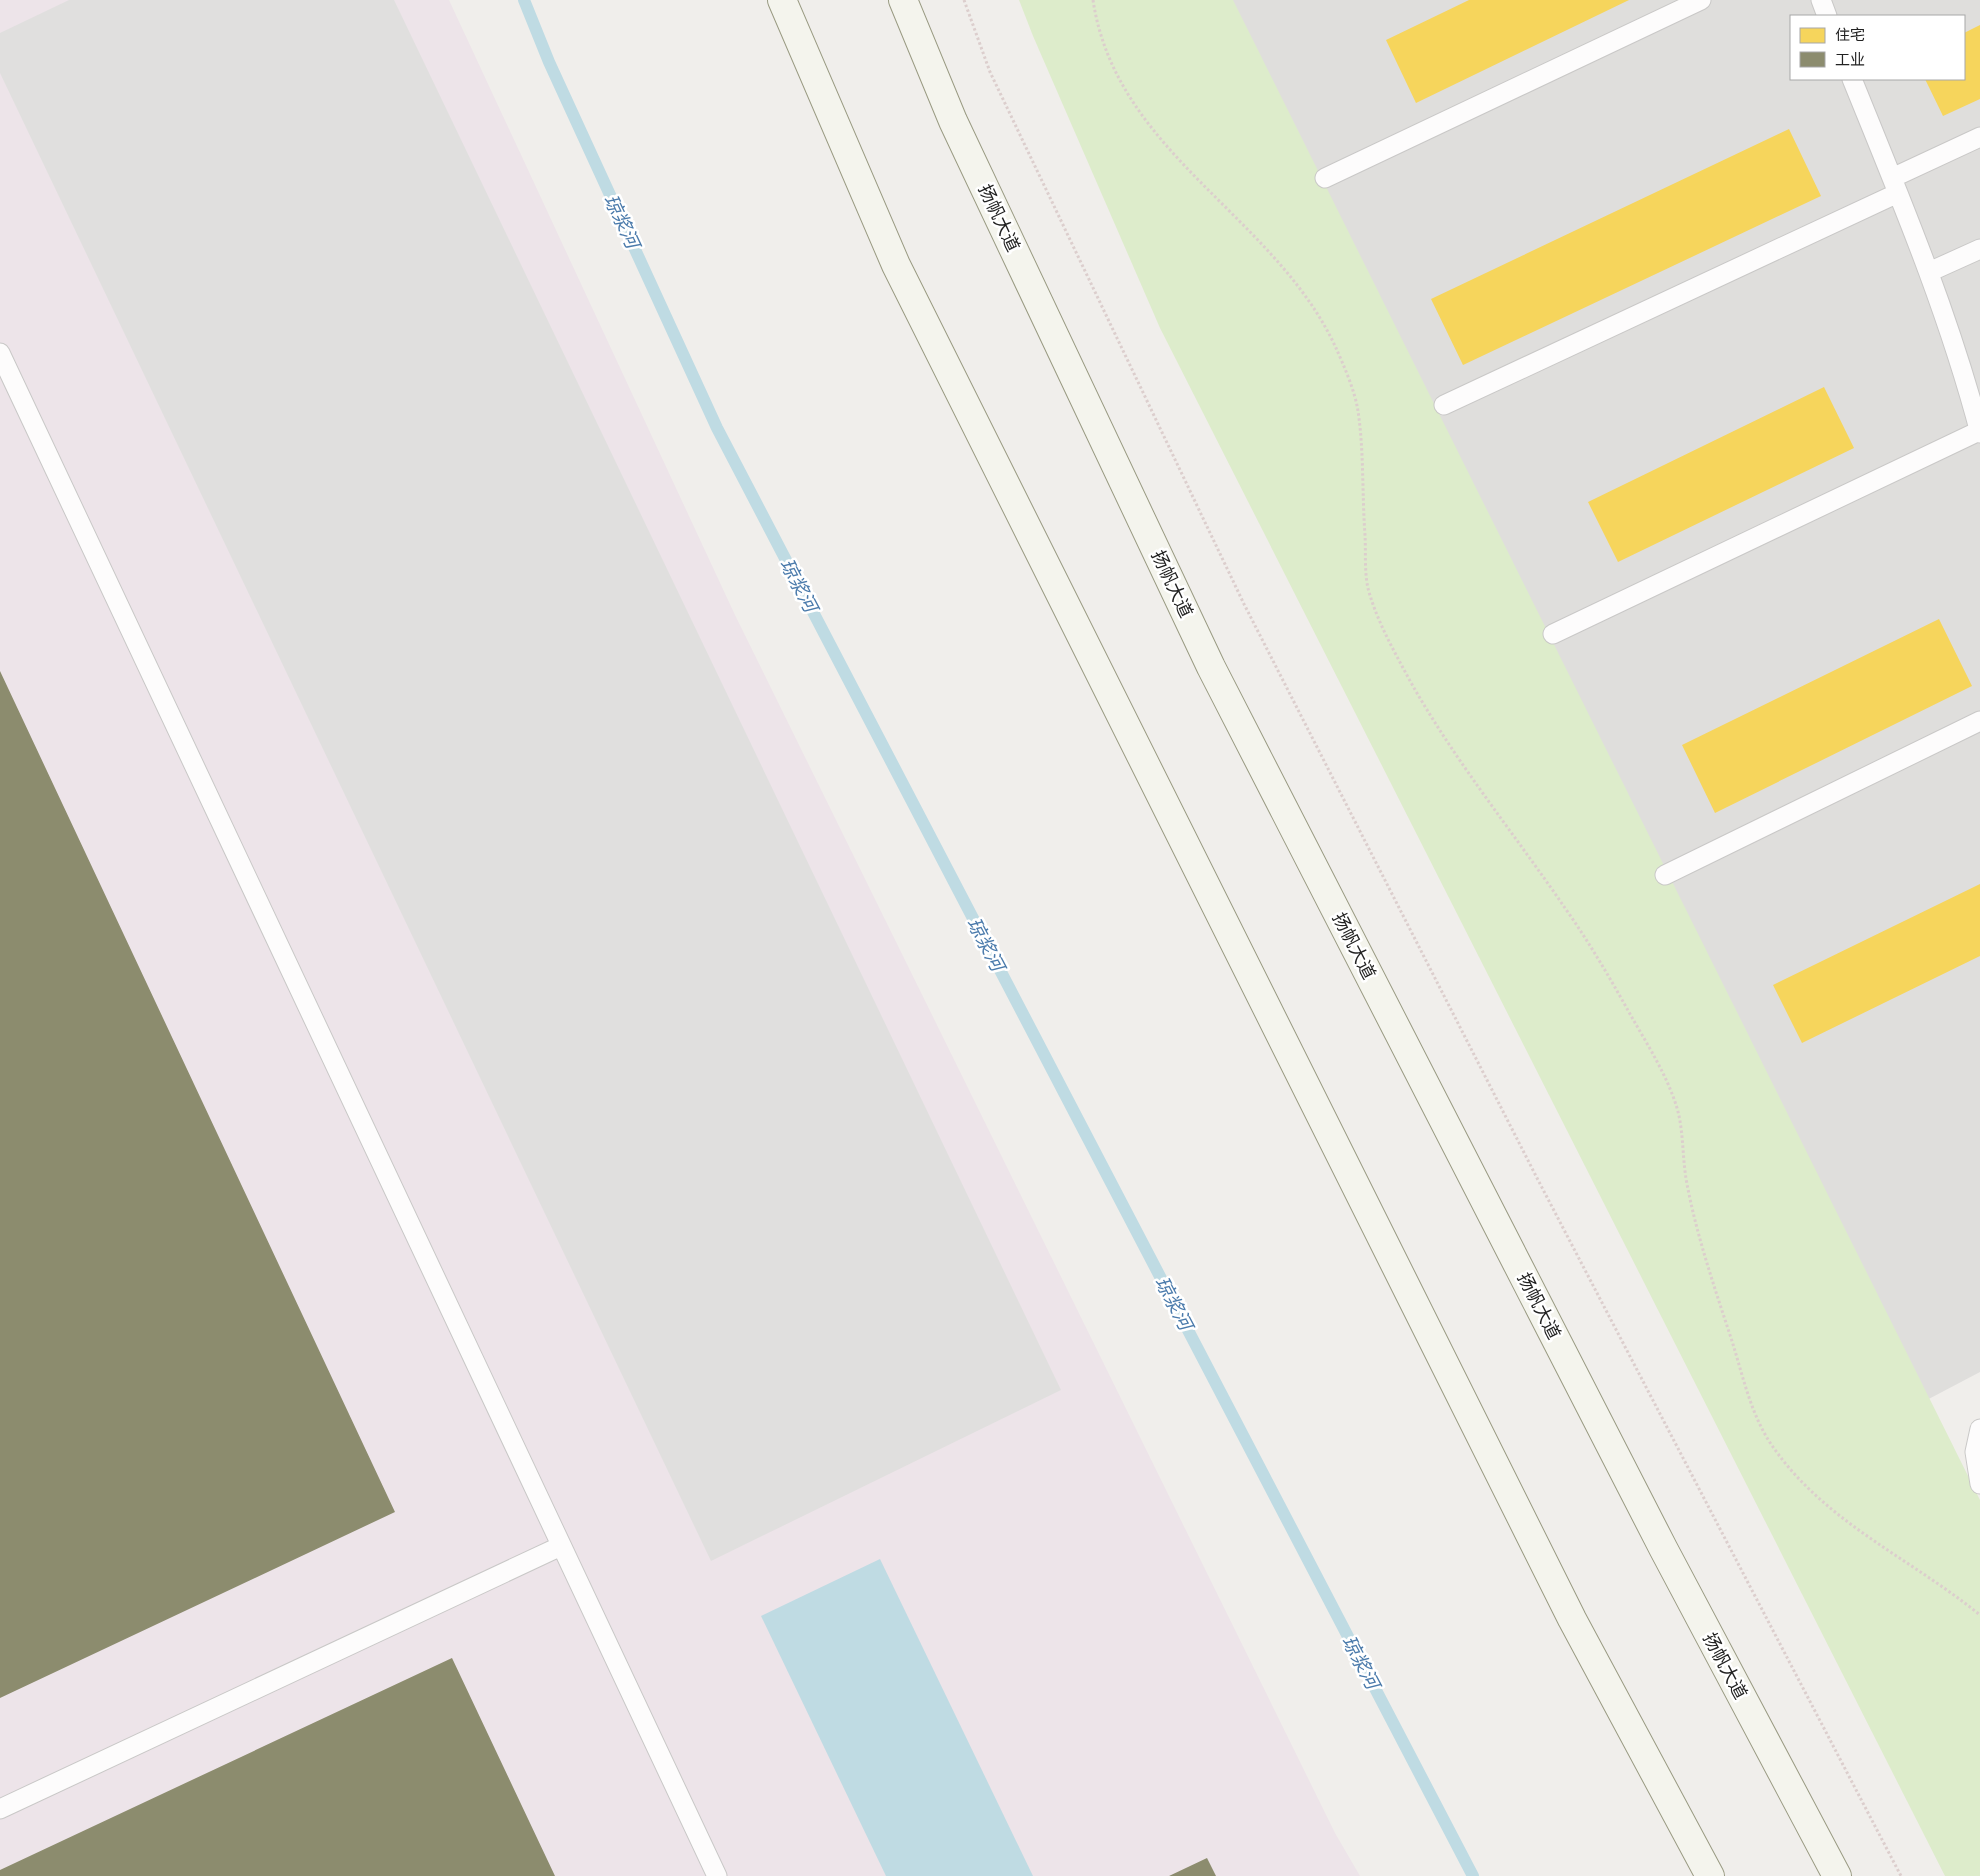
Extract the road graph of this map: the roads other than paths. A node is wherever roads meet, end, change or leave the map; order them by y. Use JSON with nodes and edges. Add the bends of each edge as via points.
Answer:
{"nodes":[{"id":1,"x":782,"y":0,"type":"edge"},
{"id":2,"x":903,"y":0,"type":"edge"},
{"id":3,"x":1701,"y":0,"type":"edge"},
{"id":4,"x":1821,"y":0,"type":"edge"},
{"id":5,"x":1827,"y":15,"type":"edge"},
{"id":6,"x":1852,"y":80,"type":"edge"},
{"id":7,"x":1980,"y":137,"type":"edge"},
{"id":8,"x":1325,"y":178,"type":"dead end"},
{"id":9,"x":1895,"y":185,"type":"junction"},
{"id":10,"x":1980,"y":249,"type":"edge"},
{"id":11,"x":1929,"y":272,"type":"junction"},
{"id":12,"x":0,"y":353,"type":"edge"},
{"id":13,"x":1973,"y":372,"type":"edge"},
{"id":14,"x":1444,"y":405,"type":"dead end"},
{"id":15,"x":1980,"y":432,"type":"edge"},
{"id":16,"x":1553,"y":634,"type":"dead end"},
{"id":17,"x":1980,"y":721,"type":"edge"},
{"id":18,"x":1665,"y":876,"type":"dead end"},
{"id":19,"x":1980,"y":1429,"type":"edge"},
{"id":20,"x":1980,"y":1484,"type":"edge"},
{"id":21,"x":562,"y":1546,"type":"junction"},
{"id":22,"x":0,"y":1809,"type":"edge"},
{"id":23,"x":717,"y":1876,"type":"edge"},
{"id":24,"x":1710,"y":1876,"type":"edge"},
{"id":25,"x":1837,"y":1876,"type":"edge"}],
"edges":[{"from":1,"to":24,"type":"main road","via":[[896,264],[1572,1619]]},
{"from":2,"to":25,"type":"main road","name":"扬帆大道","via":[[953,121],[1211,667],[1663,1548]]},
{"from":3,"to":8,"type":"lane"},
{"from":4,"to":5,"type":"lane"},
{"from":6,"to":9,"type":"lane"},
{"from":7,"to":9,"type":"lane"},
{"from":9,"to":11,"type":"lane"},
{"from":9,"to":14,"type":"lane"},
{"from":10,"to":11,"type":"lane"},
{"from":11,"to":13,"type":"lane"},
{"from":12,"to":21,"type":"lane"},
{"from":13,"to":15,"type":"lane"},
{"from":15,"to":16,"type":"lane"},
{"from":17,"to":18,"type":"lane"},
{"from":19,"to":20,"type":"lane","via":[[1975,1452]]},
{"from":21,"to":22,"type":"lane"},
{"from":21,"to":23,"type":"lane"}]}
